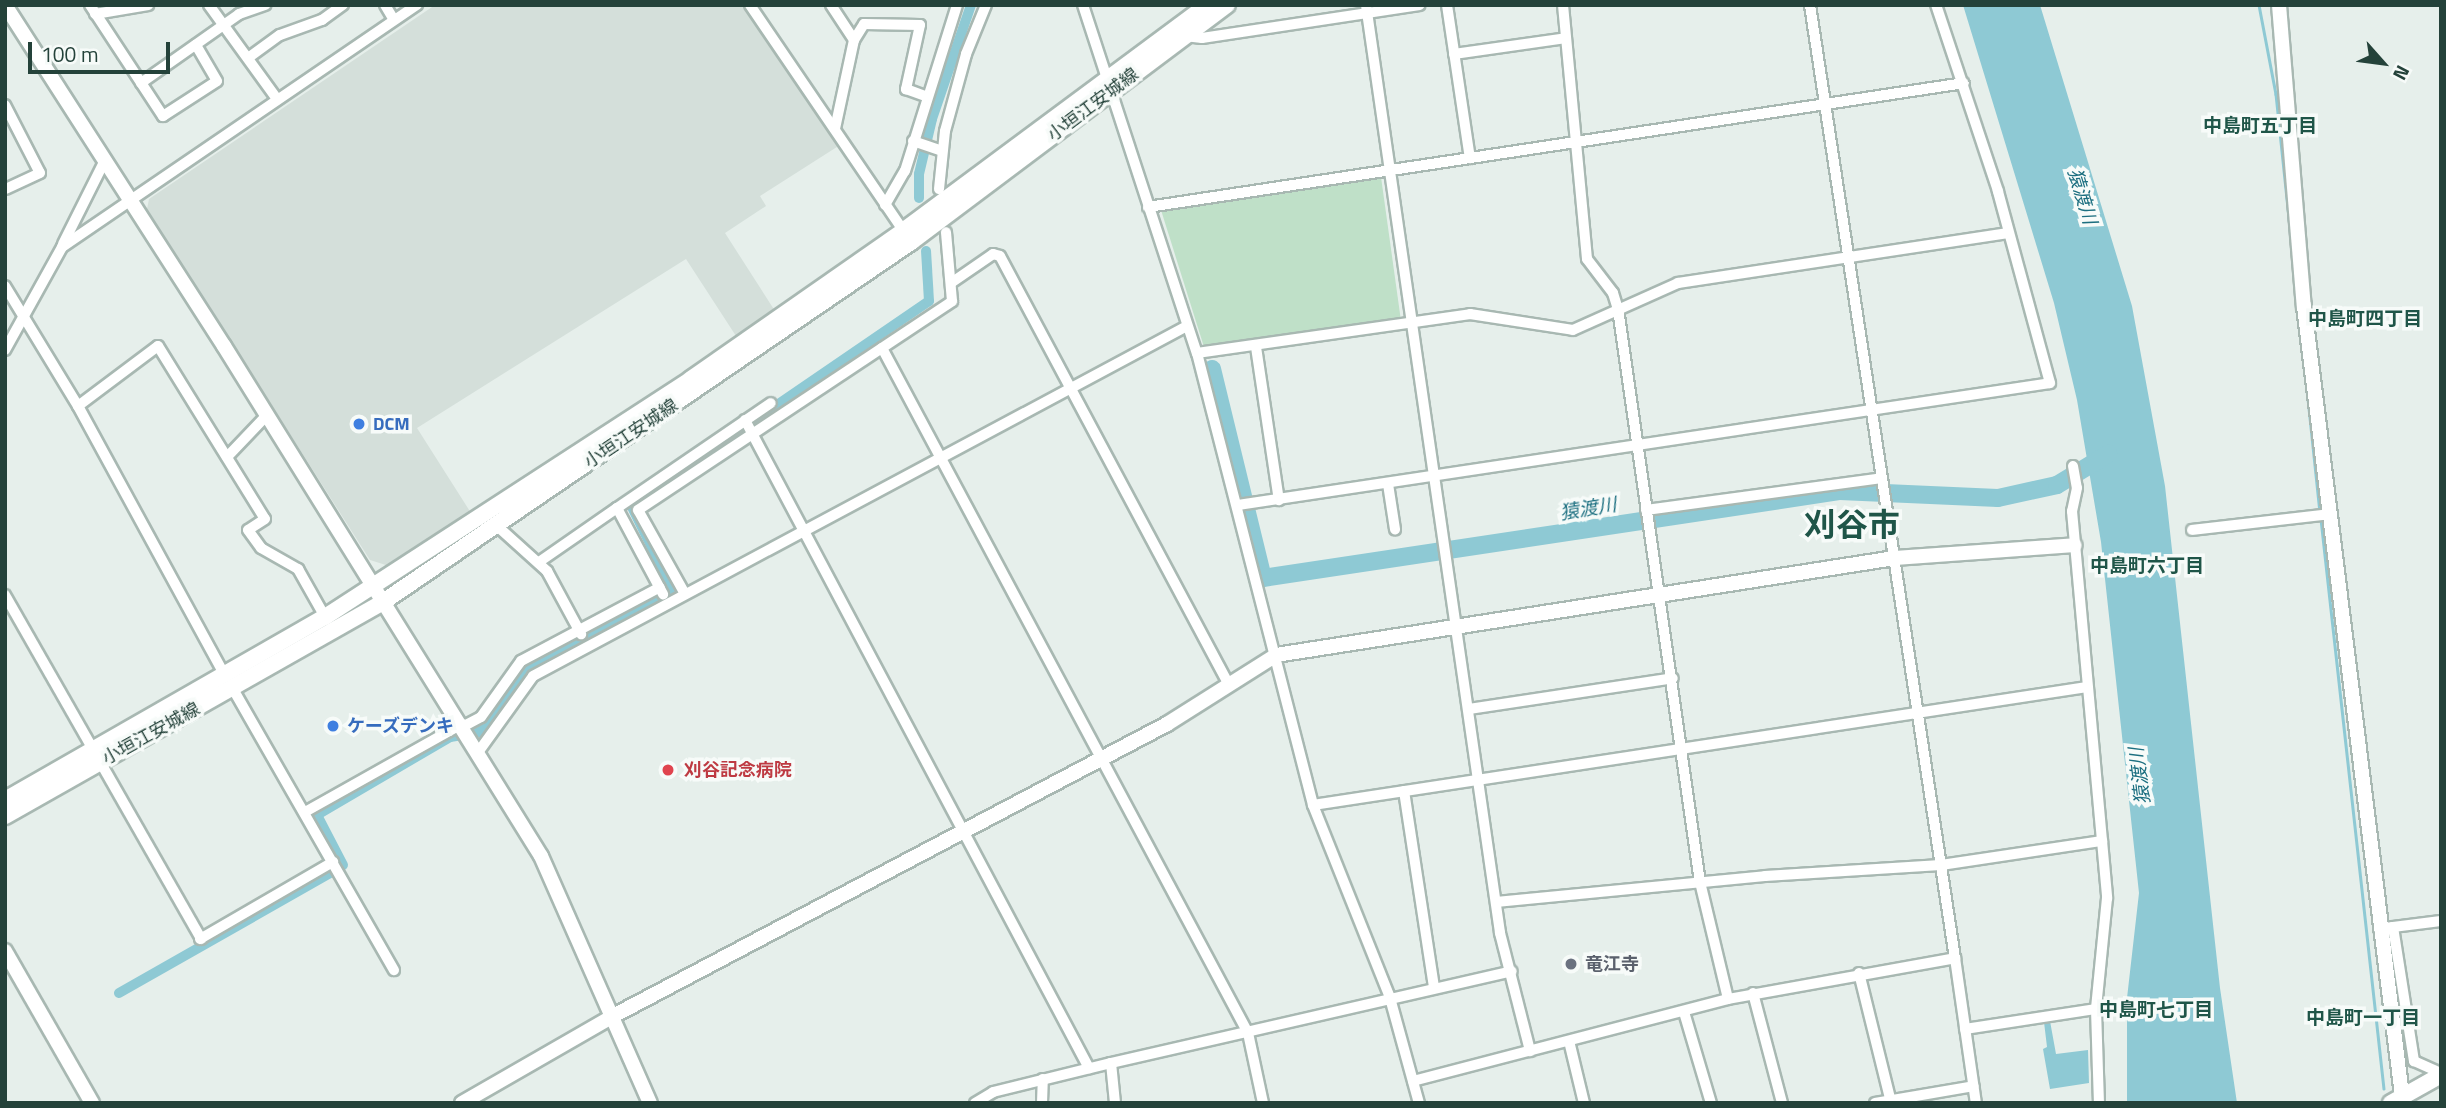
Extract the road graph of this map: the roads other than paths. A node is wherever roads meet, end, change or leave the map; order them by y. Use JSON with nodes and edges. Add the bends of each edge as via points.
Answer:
{"nodes":[{"id":1,"x":5,"y":5,"type":"edge"},
{"id":2,"x":148,"y":5,"type":"edge"},
{"id":3,"x":209,"y":5,"type":"edge"},
{"id":4,"x":265,"y":5,"type":"edge"},
{"id":5,"x":344,"y":5,"type":"edge"},
{"id":6,"x":385,"y":5,"type":"edge"},
{"id":7,"x":417,"y":5,"type":"edge"},
{"id":8,"x":750,"y":5,"type":"edge"},
{"id":9,"x":831,"y":5,"type":"edge"},
{"id":10,"x":957,"y":5,"type":"edge"},
{"id":11,"x":986,"y":5,"type":"edge"},
{"id":12,"x":1207,"y":5,"type":"edge"},
{"id":13,"x":1227,"y":5,"type":"edge"},
{"id":14,"x":1420,"y":5,"type":"edge"},
{"id":15,"x":1447,"y":5,"type":"edge"},
{"id":16,"x":1563,"y":5,"type":"edge"},
{"id":17,"x":1810,"y":5,"type":"edge"},
{"id":18,"x":1936,"y":5,"type":"edge"},
{"id":19,"x":2280,"y":5,"type":"edge"},
{"id":20,"x":1084,"y":6,"type":"edge"},
{"id":21,"x":1367,"y":9,"type":"edge"},
{"id":22,"x":93,"y":10,"type":"edge"},
{"id":23,"x":394,"y":20,"type":"junction"},
{"id":24,"x":225,"y":23,"type":"junction"},
{"id":25,"x":1185,"y":36,"type":"junction"},
{"id":26,"x":1566,"y":38,"type":"junction"},
{"id":27,"x":854,"y":40,"type":"junction"},
{"id":28,"x":196,"y":45,"type":"junction"},
{"id":29,"x":1454,"y":54,"type":"junction"},
{"id":30,"x":248,"y":58,"type":"junction"},
{"id":31,"x":141,"y":83,"type":"junction"},
{"id":32,"x":1964,"y":83,"type":"junction"},
{"id":33,"x":1111,"y":84,"type":"junction"},
{"id":34,"x":925,"y":96,"type":"junction"},
{"id":35,"x":277,"y":99,"type":"junction"},
{"id":36,"x":5,"y":105,"type":"edge"},
{"id":37,"x":1825,"y":105,"type":"junction"},
{"id":38,"x":835,"y":129,"type":"junction"},
{"id":39,"x":916,"y":142,"type":"junction"},
{"id":40,"x":1577,"y":142,"type":"junction"},
{"id":41,"x":938,"y":149,"type":"junction"},
{"id":42,"x":1470,"y":158,"type":"junction"},
{"id":43,"x":105,"y":159,"type":"junction"},
{"id":44,"x":1387,"y":170,"type":"junction"},
{"id":45,"x":5,"y":188,"type":"edge"},
{"id":46,"x":939,"y":189,"type":"dead end"},
{"id":47,"x":131,"y":199,"type":"junction"},
{"id":48,"x":885,"y":205,"type":"junction"},
{"id":49,"x":1148,"y":207,"type":"junction"},
{"id":50,"x":946,"y":232,"type":"dead end"},
{"id":51,"x":2008,"y":233,"type":"junction"},
{"id":52,"x":907,"y":237,"type":"junction"},
{"id":53,"x":62,"y":247,"type":"junction"},
{"id":54,"x":1847,"y":258,"type":"junction"},
{"id":55,"x":951,"y":283,"type":"junction"},
{"id":56,"x":5,"y":286,"type":"edge"},
{"id":57,"x":1618,"y":309,"type":"junction"},
{"id":58,"x":26,"y":317,"type":"junction"},
{"id":59,"x":1410,"y":324,"type":"junction"},
{"id":60,"x":1187,"y":326,"type":"junction"},
{"id":61,"x":1256,"y":347,"type":"junction"},
{"id":62,"x":882,"y":348,"type":"junction"},
{"id":63,"x":5,"y":350,"type":"edge"},
{"id":64,"x":1197,"y":354,"type":"junction"},
{"id":65,"x":1070,"y":386,"type":"junction"},
{"id":66,"x":771,"y":403,"type":"dead end"},
{"id":67,"x":78,"y":406,"type":"junction"},
{"id":68,"x":1874,"y":410,"type":"junction"},
{"id":69,"x":266,"y":416,"type":"junction"},
{"id":70,"x":746,"y":420,"type":"junction"},
{"id":71,"x":753,"y":435,"type":"junction"},
{"id":72,"x":1637,"y":444,"type":"junction"},
{"id":73,"x":227,"y":457,"type":"junction"},
{"id":74,"x":942,"y":458,"type":"junction"},
{"id":75,"x":2073,"y":466,"type":"dead end"},
{"id":76,"x":1433,"y":477,"type":"junction"},
{"id":77,"x":1882,"y":479,"type":"junction"},
{"id":78,"x":1388,"y":484,"type":"junction"},
{"id":79,"x":1279,"y":500,"type":"junction"},
{"id":80,"x":1242,"y":505,"type":"junction"},
{"id":81,"x":617,"y":508,"type":"junction"},
{"id":82,"x":1646,"y":510,"type":"junction"},
{"id":83,"x":2329,"y":514,"type":"junction"},
{"id":84,"x":496,"y":525,"type":"junction"},
{"id":85,"x":803,"y":529,"type":"junction"},
{"id":86,"x":1395,"y":529,"type":"dead end"},
{"id":87,"x":2192,"y":530,"type":"dead end"},
{"id":88,"x":2075,"y":545,"type":"junction"},
{"id":89,"x":1895,"y":558,"type":"junction"},
{"id":90,"x":539,"y":562,"type":"junction"},
{"id":91,"x":373,"y":587,"type":"junction"},
{"id":92,"x":660,"y":588,"type":"junction"},
{"id":93,"x":685,"y":594,"type":"junction"},
{"id":94,"x":1660,"y":594,"type":"junction"},
{"id":95,"x":5,"y":595,"type":"edge"},
{"id":96,"x":383,"y":602,"type":"junction"},
{"id":97,"x":668,"y":602,"type":"dead end"},
{"id":98,"x":325,"y":617,"type":"junction"},
{"id":99,"x":1457,"y":624,"type":"junction"},
{"id":100,"x":579,"y":631,"type":"junction"},
{"id":101,"x":587,"y":646,"type":"junction"},
{"id":102,"x":1276,"y":655,"type":"junction"},
{"id":103,"x":224,"y":674,"type":"junction"},
{"id":104,"x":1672,"y":678,"type":"junction"},
{"id":105,"x":1229,"y":684,"type":"junction"},
{"id":106,"x":2087,"y":687,"type":"junction"},
{"id":107,"x":233,"y":689,"type":"junction"},
{"id":108,"x":1469,"y":709,"type":"junction"},
{"id":109,"x":1917,"y":712,"type":"junction"},
{"id":110,"x":463,"y":726,"type":"junction"},
{"id":111,"x":1683,"y":747,"type":"junction"},
{"id":112,"x":89,"y":749,"type":"junction"},
{"id":113,"x":479,"y":750,"type":"junction"},
{"id":114,"x":1100,"y":758,"type":"junction"},
{"id":115,"x":98,"y":764,"type":"junction"},
{"id":116,"x":1480,"y":780,"type":"junction"},
{"id":117,"x":1404,"y":791,"type":"junction"},
{"id":118,"x":5,"y":800,"type":"edge"},
{"id":119,"x":1313,"y":805,"type":"junction"},
{"id":120,"x":305,"y":812,"type":"junction"},
{"id":121,"x":5,"y":816,"type":"edge"},
{"id":122,"x":964,"y":832,"type":"junction"},
{"id":123,"x":2102,"y":841,"type":"junction"},
{"id":124,"x":333,"y":862,"type":"junction"},
{"id":125,"x":1941,"y":865,"type":"junction"},
{"id":126,"x":1700,"y":882,"type":"junction"},
{"id":127,"x":1496,"y":902,"type":"junction"},
{"id":128,"x":2441,"y":921,"type":"edge"},
{"id":129,"x":2386,"y":928,"type":"junction"},
{"id":130,"x":5,"y":951,"type":"edge"},
{"id":131,"x":1955,"y":958,"type":"junction"},
{"id":132,"x":394,"y":970,"type":"dead end"},
{"id":133,"x":1512,"y":971,"type":"junction"},
{"id":134,"x":1859,"y":973,"type":"junction"},
{"id":135,"x":1434,"y":988,"type":"junction"},
{"id":136,"x":1753,"y":993,"type":"junction"},
{"id":137,"x":1390,"y":998,"type":"junction"},
{"id":138,"x":1728,"y":999,"type":"junction"},
{"id":139,"x":2404,"y":1002,"type":"junction"},
{"id":140,"x":2388,"y":1005,"type":"junction"},
{"id":141,"x":2096,"y":1009,"type":"junction"},
{"id":142,"x":1684,"y":1012,"type":"junction"},
{"id":143,"x":613,"y":1016,"type":"junction"},
{"id":144,"x":1965,"y":1029,"type":"junction"},
{"id":145,"x":1248,"y":1033,"type":"junction"},
{"id":146,"x":1569,"y":1041,"type":"junction"},
{"id":147,"x":1531,"y":1051,"type":"junction"},
{"id":148,"x":1111,"y":1063,"type":"junction"},
{"id":149,"x":1089,"y":1068,"type":"junction"},
{"id":150,"x":2441,"y":1074,"type":"edge"},
{"id":151,"x":1043,"y":1079,"type":"junction"},
{"id":152,"x":1413,"y":1081,"type":"junction"},
{"id":153,"x":1974,"y":1086,"type":"junction"},
{"id":154,"x":993,"y":1098,"type":"edge"},
{"id":155,"x":1890,"y":1098,"type":"junction"},
{"id":156,"x":2399,"y":1101,"type":"edge"},
{"id":157,"x":92,"y":1103,"type":"edge"},
{"id":158,"x":461,"y":1103,"type":"edge"},
{"id":159,"x":650,"y":1103,"type":"edge"},
{"id":160,"x":975,"y":1103,"type":"edge"},
{"id":161,"x":1042,"y":1103,"type":"edge"},
{"id":162,"x":1115,"y":1103,"type":"edge"},
{"id":163,"x":1263,"y":1103,"type":"edge"},
{"id":164,"x":1419,"y":1103,"type":"edge"},
{"id":165,"x":1584,"y":1103,"type":"edge"},
{"id":166,"x":1711,"y":1103,"type":"edge"},
{"id":167,"x":1782,"y":1103,"type":"edge"},
{"id":168,"x":1875,"y":1103,"type":"edge"},
{"id":169,"x":1976,"y":1103,"type":"edge"},
{"id":170,"x":2099,"y":1103,"type":"edge"}],
"edges":[{"from":1,"to":43,"type":"street"},
{"from":2,"to":22,"type":"street"},
{"from":3,"to":24,"type":"street"},
{"from":4,"to":24,"type":"street"},
{"from":5,"to":30,"type":"street","via":[[322,20],[280,35]]},
{"from":6,"to":23,"type":"street"},
{"from":7,"to":23,"type":"street"},
{"from":8,"to":38,"type":"street"},
{"from":9,"to":27,"type":"street"},
{"from":10,"to":34,"type":"street"},
{"from":11,"to":41,"type":"street"},
{"from":12,"to":33,"type":"main road","name":"小垣江安城線"},
{"from":13,"to":25,"type":"main road","name":"小垣江安城線"},
{"from":14,"to":21,"type":"street"},
{"from":15,"to":29,"type":"street"},
{"from":16,"to":26,"type":"street"},
{"from":17,"to":37,"type":"street"},
{"from":18,"to":32,"type":"street"},
{"from":19,"to":83,"type":"street","via":[[2304,306]]},
{"from":20,"to":33,"type":"street"},
{"from":21,"to":25,"type":"street","via":[[1202,38]]},
{"from":21,"to":44,"type":"street"},
{"from":22,"to":31,"type":"street"},
{"from":23,"to":35,"type":"street"},
{"from":24,"to":28,"type":"street"},
{"from":24,"to":30,"type":"street"},
{"from":25,"to":33,"type":"main road","name":"小垣江安城線"},
{"from":26,"to":29,"type":"street"},
{"from":26,"to":40,"type":"street"},
{"from":27,"to":34,"type":"street","via":[[864,24],[920,25],[906,89]]},
{"from":27,"to":38,"type":"street"},
{"from":28,"to":31,"type":"street"},
{"from":28,"to":31,"type":"street","via":[[217,81],[163,116]]},
{"from":29,"to":42,"type":"street"},
{"from":30,"to":35,"type":"street"},
{"from":32,"to":37,"type":"street"},
{"from":32,"to":51,"type":"street"},
{"from":33,"to":49,"type":"street"},
{"from":33,"to":52,"type":"main road","name":"小垣江安城線"},
{"from":34,"to":39,"type":"street"},
{"from":35,"to":47,"type":"street"},
{"from":36,"to":45,"type":"street","via":[[40,173]]},
{"from":37,"to":40,"type":"street"},
{"from":37,"to":54,"type":"street"},
{"from":38,"to":48,"type":"street"},
{"from":39,"to":41,"type":"street"},
{"from":39,"to":48,"type":"street"},
{"from":40,"to":42,"type":"street"},
{"from":40,"to":57,"type":"street","via":[[1587,259],[1613,293]]},
{"from":41,"to":46,"type":"street"},
{"from":42,"to":44,"type":"street"},
{"from":43,"to":47,"type":"street"},
{"from":43,"to":53,"type":"street"},
{"from":44,"to":49,"type":"street"},
{"from":44,"to":59,"type":"street"},
{"from":47,"to":53,"type":"street"},
{"from":47,"to":69,"type":"street"},
{"from":48,"to":52,"type":"street"},
{"from":49,"to":60,"type":"street"},
{"from":50,"to":55,"type":"street"},
{"from":51,"to":54,"type":"street"},
{"from":51,"to":68,"type":"street","via":[[2050,383]]},
{"from":52,"to":84,"type":"main road","name":"小垣江安城線"},
{"from":52,"to":91,"type":"main road","name":"小垣江安城線"},
{"from":53,"to":58,"type":"street"},
{"from":54,"to":57,"type":"street","via":[[1678,283]]},
{"from":54,"to":68,"type":"street"},
{"from":55,"to":62,"type":"street","via":[[952,301]]},
{"from":55,"to":65,"type":"street","via":[[993,254],[1000,257]]},
{"from":56,"to":58,"type":"street"},
{"from":57,"to":59,"type":"street","via":[[1573,330],[1469,314]]},
{"from":57,"to":72,"type":"street"},
{"from":58,"to":63,"type":"street"},
{"from":58,"to":67,"type":"street"},
{"from":59,"to":61,"type":"street"},
{"from":59,"to":76,"type":"street"},
{"from":60,"to":64,"type":"street"},
{"from":60,"to":65,"type":"street"},
{"from":61,"to":64,"type":"street"},
{"from":61,"to":79,"type":"street"},
{"from":62,"to":71,"type":"street"},
{"from":62,"to":74,"type":"street"},
{"from":64,"to":80,"type":"street"},
{"from":65,"to":74,"type":"street"},
{"from":65,"to":105,"type":"street"},
{"from":66,"to":70,"type":"street"},
{"from":67,"to":73,"type":"street","via":[[158,346]]},
{"from":67,"to":103,"type":"street"},
{"from":68,"to":72,"type":"street"},
{"from":68,"to":77,"type":"street"},
{"from":69,"to":73,"type":"street"},
{"from":69,"to":91,"type":"street"},
{"from":70,"to":71,"type":"street"},
{"from":70,"to":81,"type":"street"},
{"from":71,"to":85,"type":"street"},
{"from":71,"to":93,"type":"street","via":[[638,510]]},
{"from":72,"to":76,"type":"street"},
{"from":72,"to":82,"type":"street"},
{"from":73,"to":98,"type":"street","via":[[265,519],[248,530],[261,548],[298,569]]},
{"from":74,"to":85,"type":"street"},
{"from":74,"to":114,"type":"street"},
{"from":75,"to":88,"type":"street"},
{"from":76,"to":78,"type":"street"},
{"from":76,"to":99,"type":"street"},
{"from":77,"to":82,"type":"street"},
{"from":77,"to":89,"type":"street"},
{"from":78,"to":79,"type":"street"},
{"from":78,"to":86,"type":"street"},
{"from":79,"to":80,"type":"street"},
{"from":80,"to":102,"type":"street"},
{"from":81,"to":90,"type":"street"},
{"from":81,"to":92,"type":"street"},
{"from":82,"to":94,"type":"street"},
{"from":83,"to":87,"type":"street"},
{"from":83,"to":129,"type":"street"},
{"from":84,"to":90,"type":"street"},
{"from":84,"to":96,"type":"main road","name":"小垣江安城線"},
{"from":85,"to":93,"type":"street"},
{"from":85,"to":122,"type":"street"},
{"from":88,"to":89,"type":"street"},
{"from":88,"to":106,"type":"street"},
{"from":89,"to":94,"type":"street"},
{"from":89,"to":109,"type":"street"},
{"from":90,"to":100,"type":"street"},
{"from":91,"to":96,"type":"street"},
{"from":91,"to":98,"type":"main road","name":"小垣江安城線"},
{"from":92,"to":97,"type":"street"},
{"from":92,"to":100,"type":"street"},
{"from":93,"to":101,"type":"street"},
{"from":94,"to":99,"type":"street"},
{"from":94,"to":104,"type":"street"},
{"from":95,"to":112,"type":"street"},
{"from":96,"to":107,"type":"main road","name":"小垣江安城線"},
{"from":96,"to":110,"type":"street"},
{"from":98,"to":103,"type":"main road","name":"小垣江安城線"},
{"from":99,"to":102,"type":"street"},
{"from":99,"to":108,"type":"street"},
{"from":100,"to":101,"type":"street"},
{"from":100,"to":110,"type":"street","via":[[521,661],[481,717]]},
{"from":101,"to":113,"type":"street","via":[[533,676]]},
{"from":102,"to":105,"type":"street"},
{"from":102,"to":119,"type":"street"},
{"from":103,"to":112,"type":"main road","name":"小垣江安城線"},
{"from":104,"to":108,"type":"street"},
{"from":104,"to":111,"type":"street"},
{"from":105,"to":114,"type":"street","via":[[1167,724]]},
{"from":106,"to":109,"type":"street"},
{"from":106,"to":123,"type":"street"},
{"from":107,"to":115,"type":"main road","name":"小垣江安城線"},
{"from":107,"to":120,"type":"street"},
{"from":108,"to":116,"type":"street"},
{"from":109,"to":111,"type":"street"},
{"from":109,"to":125,"type":"street"},
{"from":110,"to":113,"type":"street"},
{"from":110,"to":120,"type":"street"},
{"from":111,"to":116,"type":"street"},
{"from":111,"to":126,"type":"street"},
{"from":112,"to":115,"type":"street"},
{"from":112,"to":118,"type":"main road","name":"小垣江安城線"},
{"from":113,"to":143,"type":"street","via":[[566,903]]},
{"from":114,"to":122,"type":"street"},
{"from":114,"to":145,"type":"street"},
{"from":115,"to":121,"type":"main road","name":"小垣江安城線"},
{"from":115,"to":124,"type":"street","via":[[200,939]]},
{"from":116,"to":117,"type":"street"},
{"from":116,"to":127,"type":"street"},
{"from":117,"to":119,"type":"street"},
{"from":117,"to":135,"type":"street"},
{"from":119,"to":137,"type":"street"},
{"from":120,"to":124,"type":"street"},
{"from":122,"to":143,"type":"street"},
{"from":122,"to":149,"type":"street"},
{"from":123,"to":125,"type":"street"},
{"from":123,"to":141,"type":"street","via":[[2107,898]]},
{"from":124,"to":132,"type":"street"},
{"from":125,"to":126,"type":"street"},
{"from":125,"to":131,"type":"street"},
{"from":126,"to":127,"type":"street"},
{"from":126,"to":138,"type":"street"},
{"from":127,"to":133,"type":"street"},
{"from":128,"to":129,"type":"street"},
{"from":129,"to":139,"type":"street"},
{"from":129,"to":140,"type":"street"},
{"from":130,"to":157,"type":"street"},
{"from":131,"to":134,"type":"street"},
{"from":131,"to":144,"type":"street"},
{"from":133,"to":135,"type":"street"},
{"from":133,"to":147,"type":"street"},
{"from":134,"to":136,"type":"street"},
{"from":134,"to":155,"type":"street"},
{"from":135,"to":137,"type":"street"},
{"from":136,"to":138,"type":"street"},
{"from":136,"to":167,"type":"street"},
{"from":137,"to":145,"type":"street"},
{"from":137,"to":152,"type":"street"},
{"from":138,"to":142,"type":"street"},
{"from":139,"to":140,"type":"street"},
{"from":139,"to":150,"type":"street","via":[[2414,1061]]},
{"from":140,"to":156,"type":"street"},
{"from":141,"to":144,"type":"street"},
{"from":141,"to":170,"type":"street"},
{"from":142,"to":146,"type":"street"},
{"from":142,"to":166,"type":"street"},
{"from":143,"to":158,"type":"street"},
{"from":143,"to":159,"type":"street"},
{"from":144,"to":153,"type":"street"},
{"from":145,"to":148,"type":"street"},
{"from":145,"to":163,"type":"street"},
{"from":146,"to":147,"type":"street"},
{"from":146,"to":165,"type":"street"},
{"from":147,"to":152,"type":"street"},
{"from":148,"to":149,"type":"street"},
{"from":148,"to":162,"type":"street"},
{"from":149,"to":151,"type":"street"},
{"from":150,"to":156,"type":"main road"},
{"from":151,"to":154,"type":"street"},
{"from":151,"to":161,"type":"street"},
{"from":152,"to":164,"type":"street"},
{"from":153,"to":155,"type":"street"},
{"from":153,"to":169,"type":"street"},
{"from":154,"to":160,"type":"street"},
{"from":155,"to":168,"type":"street"}]}
